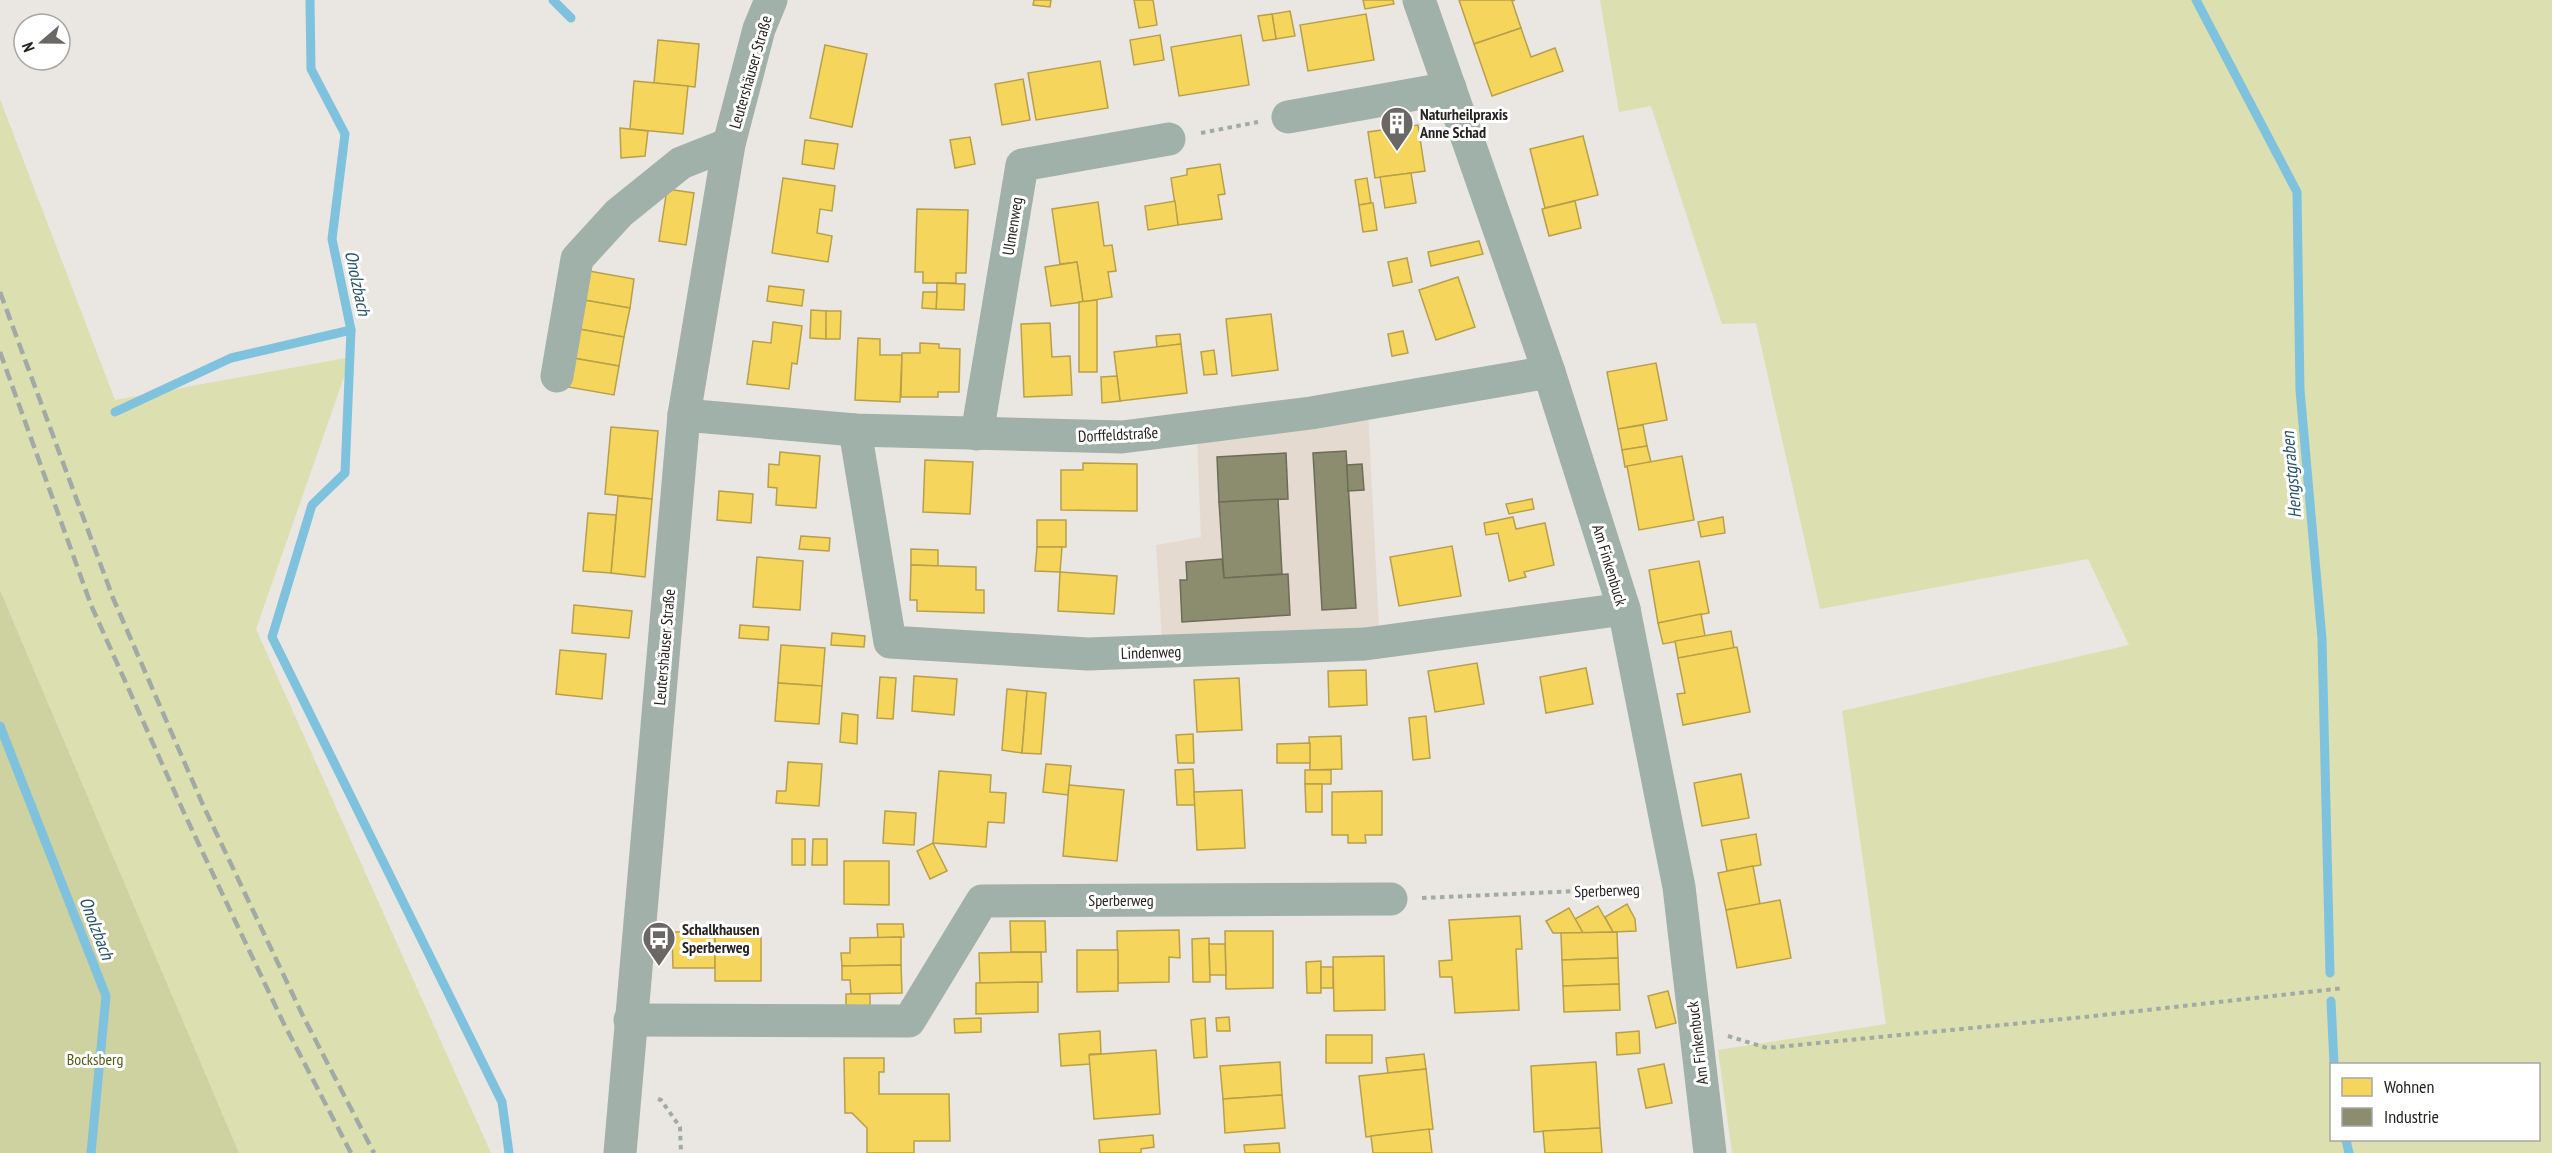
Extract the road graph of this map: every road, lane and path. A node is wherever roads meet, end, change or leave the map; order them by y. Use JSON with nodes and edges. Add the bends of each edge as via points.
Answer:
{"nodes":[{"id":1,"x":771,"y":0,"type":"edge"},
{"id":2,"x":1419,"y":0,"type":"edge"},
{"id":3,"x":1450,"y":88,"type":"junction"},
{"id":4,"x":1288,"y":117,"type":"joint"},
{"id":5,"x":1169,"y":138,"type":"joint"},
{"id":6,"x":729,"y":144,"type":"junction"},
{"id":7,"x":1549,"y":372,"type":"junction"},
{"id":8,"x":557,"y":376,"type":"dead end"},
{"id":9,"x":684,"y":415,"type":"junction"},
{"id":10,"x":855,"y":430,"type":"junction"},
{"id":11,"x":977,"y":434,"type":"junction"},
{"id":12,"x":1624,"y":609,"type":"junction"},
{"id":13,"x":1679,"y":887,"type":"junction"},
{"id":14,"x":1391,"y":899,"type":"joint"},
{"id":15,"x":2344,"y":988,"type":"dead end"},
{"id":16,"x":630,"y":1020,"type":"junction"},
{"id":17,"x":1695,"y":1026,"type":"junction"},
{"id":18,"x":625,"y":1090,"type":"junction"},
{"id":19,"x":620,"y":1153,"type":"edge"},
{"id":20,"x":681,"y":1153,"type":"edge"},
{"id":21,"x":1710,"y":1153,"type":"edge"}],
"edges":[{"from":1,"to":6,"type":"main road","name":"Leutershäuser Straße","via":[[759,29]]},
{"from":2,"to":3,"type":"street","name":"Am Finkenbuck"},
{"from":3,"to":4,"type":"street"},
{"from":3,"to":7,"type":"street","name":"Am Finkenbuck"},
{"from":4,"to":5,"type":"path"},
{"from":5,"to":11,"type":"street","name":"Ulmenweg","via":[[1022,165]]},
{"from":6,"to":8,"type":"street","name":"Leutershäuser Straße","via":[[681,163],[619,213],[578,259]]},
{"from":6,"to":9,"type":"main road","name":"Leutershäuser Straße"},
{"from":7,"to":11,"type":"street","name":"Dorffeldstraße","via":[[1311,413],[1122,437]]},
{"from":7,"to":12,"type":"street","name":"Am Finkenbuck"},
{"from":9,"to":10,"type":"street","name":"Dorffeldstraße"},
{"from":9,"to":16,"type":"main road","name":"Leutershäuser Straße"},
{"from":10,"to":11,"type":"street","name":"Dorffeldstraße"},
{"from":10,"to":12,"type":"street","name":"Lindenweg","via":[[890,642],[1088,654],[1365,644]]},
{"from":12,"to":13,"type":"street","name":"Am Finkenbuck"},
{"from":13,"to":14,"type":"path","name":"Sperberweg"},
{"from":13,"to":17,"type":"street","name":"Am Finkenbuck"},
{"from":14,"to":16,"type":"street","name":"Sperberweg","via":[[982,901],[909,1021]]},
{"from":15,"to":17,"type":"path","via":[[1767,1048]]},
{"from":16,"to":18,"type":"main road","name":"Leutershäuser Straße"},
{"from":17,"to":21,"type":"street","name":"Am Finkenbuck"},
{"from":18,"to":19,"type":"main road","name":"Leutershäuser Straße"},
{"from":18,"to":20,"type":"path","via":[[661,1100],[681,1127]]}]}
